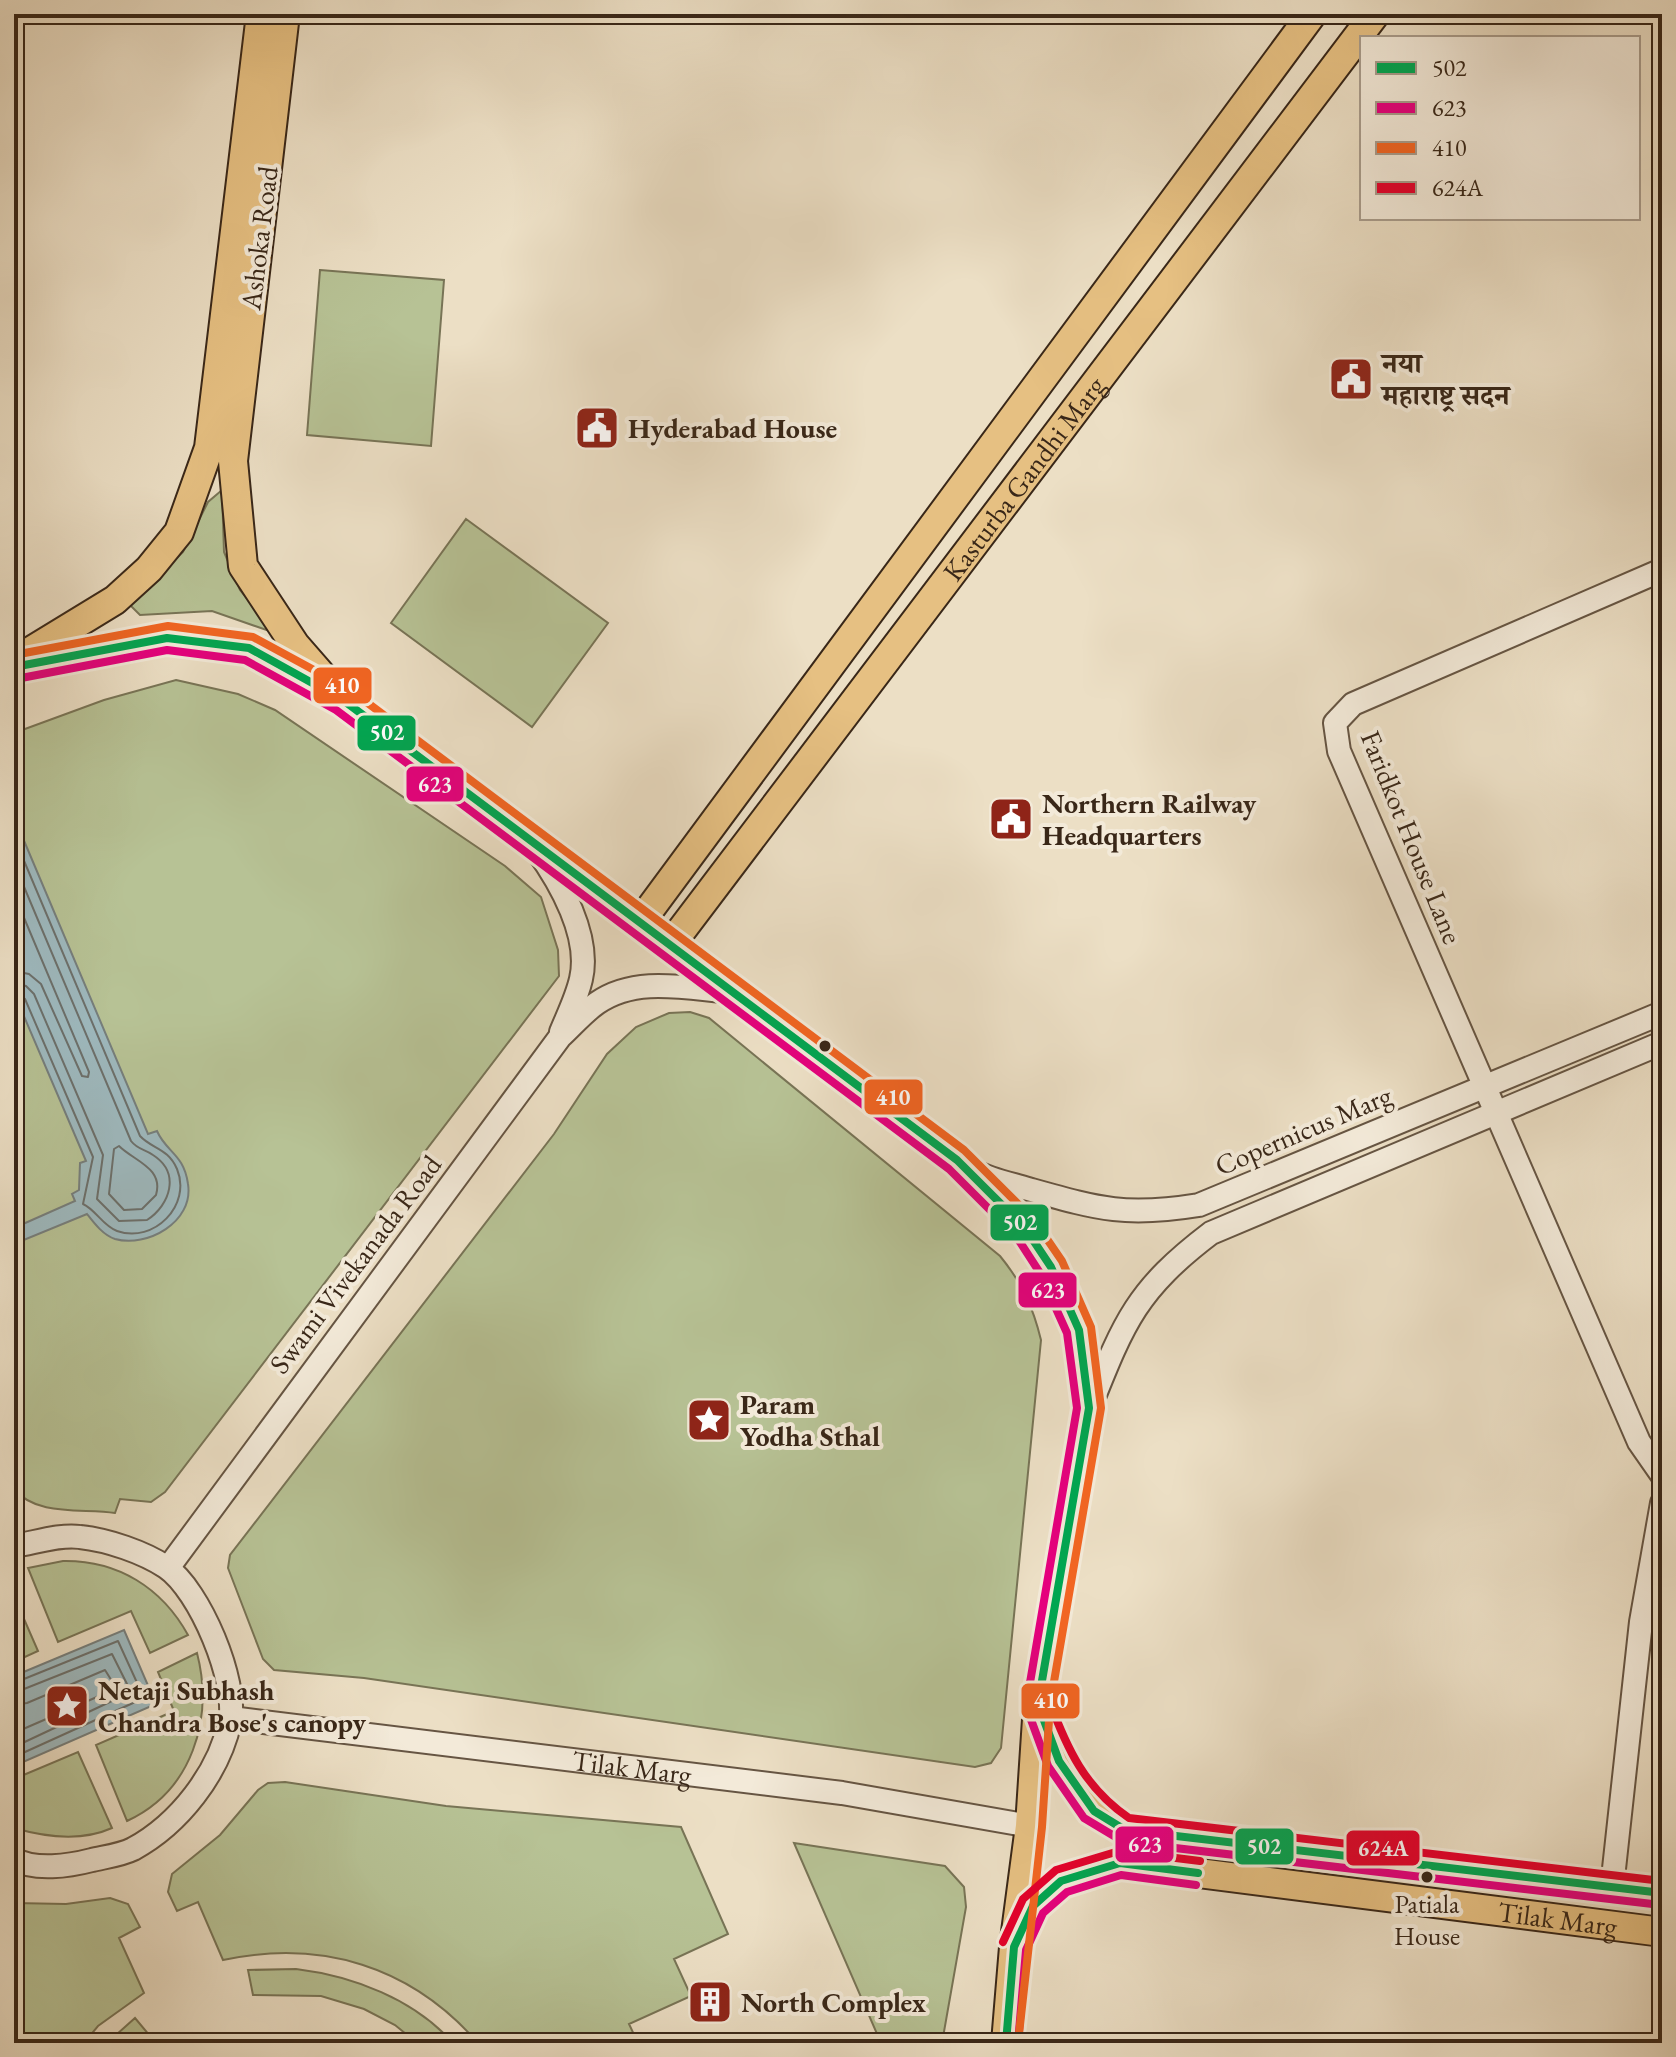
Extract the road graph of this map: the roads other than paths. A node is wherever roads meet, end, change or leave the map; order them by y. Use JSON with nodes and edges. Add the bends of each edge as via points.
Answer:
{"nodes":[{"id":1,"x":261,"y":14,"type":"edge"},
{"id":2,"x":285,"y":14,"type":"edge"},
{"id":3,"x":1312,"y":14,"type":"edge"},
{"id":4,"x":1375,"y":14,"type":"edge"},
{"id":5,"x":221,"y":454,"type":"junction"},
{"id":6,"x":1662,"y":570,"type":"edge"},
{"id":7,"x":14,"y":664,"type":"edge"},
{"id":8,"x":343,"y":700,"type":"junction"},
{"id":9,"x":527,"y":837,"type":"junction"},
{"id":10,"x":641,"y":921,"type":"junction"},
{"id":11,"x":671,"y":944,"type":"junction"},
{"id":12,"x":734,"y":992,"type":"junction"},
{"id":13,"x":1662,"y":1013,"type":"edge"},
{"id":14,"x":560,"y":1037,"type":"junction"},
{"id":15,"x":1662,"y":1043,"type":"edge"},
{"id":16,"x":1486,"y":1087,"type":"junction"},
{"id":17,"x":1496,"y":1113,"type":"junction"},
{"id":18,"x":957,"y":1160,"type":"junction"},
{"id":19,"x":1199,"y":1205,"type":"junction"},
{"id":20,"x":1211,"y":1233,"type":"junction"},
{"id":21,"x":1089,"y":1408,"type":"junction"},
{"id":22,"x":1662,"y":1475,"type":"edge"},
{"id":23,"x":1662,"y":1503,"type":"edge"},
{"id":24,"x":14,"y":1546,"type":"edge"},
{"id":25,"x":168,"y":1568,"type":"junction"},
{"id":26,"x":1038,"y":1704,"type":"junction"},
{"id":27,"x":231,"y":1718,"type":"junction"},
{"id":28,"x":1030,"y":1826,"type":"junction"},
{"id":29,"x":14,"y":1859,"type":"edge"},
{"id":30,"x":1612,"y":1887,"type":"junction"},
{"id":31,"x":1662,"y":1893,"type":"edge"},
{"id":32,"x":1662,"y":1932,"type":"edge"},
{"id":33,"x":1014,"y":1947,"type":"junction"},
{"id":34,"x":1006,"y":2043,"type":"edge"}],
"edges":[{"from":1,"to":5,"type":"main road","name":"Ashoka Road"},
{"from":2,"to":5,"type":"main road","name":"Ashoka Road"},
{"from":3,"to":10,"type":"main road","name":"Kasturba Gandhi Marg"},
{"from":4,"to":11,"type":"main road","name":"Kasturba Gandhi Marg"},
{"from":5,"to":7,"type":"main road","via":[[179,532],[149,569],[115,600]]},
{"from":5,"to":8,"type":"main road","via":[[243,566],[295,645]]},
{"from":6,"to":16,"type":"street","name":"Faridkot House Lane","via":[[1353,704],[1335,723],[1339,751]]},
{"from":7,"to":8,"type":"main road","via":[[167,638],[249,648]]},
{"from":8,"to":9,"type":"main road"},
{"from":9,"to":10,"type":"main road"},
{"from":9,"to":14,"type":"street","via":[[551,870],[581,940],[582,976]]},
{"from":10,"to":11,"type":"main road"},
{"from":11,"to":12,"type":"main road"},
{"from":12,"to":14,"type":"street","via":[[661,985],[625,989],[598,1002]]},
{"from":12,"to":18,"type":"main road"},
{"from":13,"to":16,"type":"street","name":"Copernicus Marg"},
{"from":14,"to":25,"type":"street","name":"Swami Vivekanada Road"},
{"from":15,"to":17,"type":"street","name":"Copernicus Marg"},
{"from":16,"to":17,"type":"street"},
{"from":16,"to":19,"type":"street","name":"Copernicus Marg"},
{"from":17,"to":20,"type":"street","name":"Copernicus Marg"},
{"from":17,"to":22,"type":"street","via":[[1639,1442]]},
{"from":18,"to":19,"type":"street","name":"Copernicus Marg","via":[[979,1175],[1089,1207],[1152,1213]]},
{"from":18,"to":21,"type":"main road","via":[[1025,1228],[1051,1267],[1079,1330]]},
{"from":19,"to":20,"type":"street"},
{"from":20,"to":21,"type":"street","name":"Copernicus Marg","via":[[1160,1275],[1122,1325]]},
{"from":21,"to":26,"type":"main road"},
{"from":23,"to":30,"type":"street","via":[[1641,1622]]},
{"from":24,"to":25,"type":"street","via":[[77,1536],[114,1544]]},
{"from":25,"to":27,"type":"street","via":[[194,1598],[212,1635],[225,1670]]},
{"from":26,"to":28,"type":"main road"},
{"from":26,"to":30,"type":"main road","name":"Tilak Marg","via":[[1059,1761],[1094,1811],[1125,1830]]},
{"from":27,"to":28,"type":"street","name":"Tilak Marg","via":[[842,1793]]},
{"from":27,"to":29,"type":"street","via":[[203,1782],[163,1830],[130,1851],[66,1866]]},
{"from":28,"to":33,"type":"main road"},
{"from":30,"to":31,"type":"main road","name":"Tilak Marg"},
{"from":32,"to":33,"type":"main road","name":"Tilak Marg","via":[[1120,1863],[1061,1881],[1033,1906]]},
{"from":33,"to":34,"type":"main road"}]}
